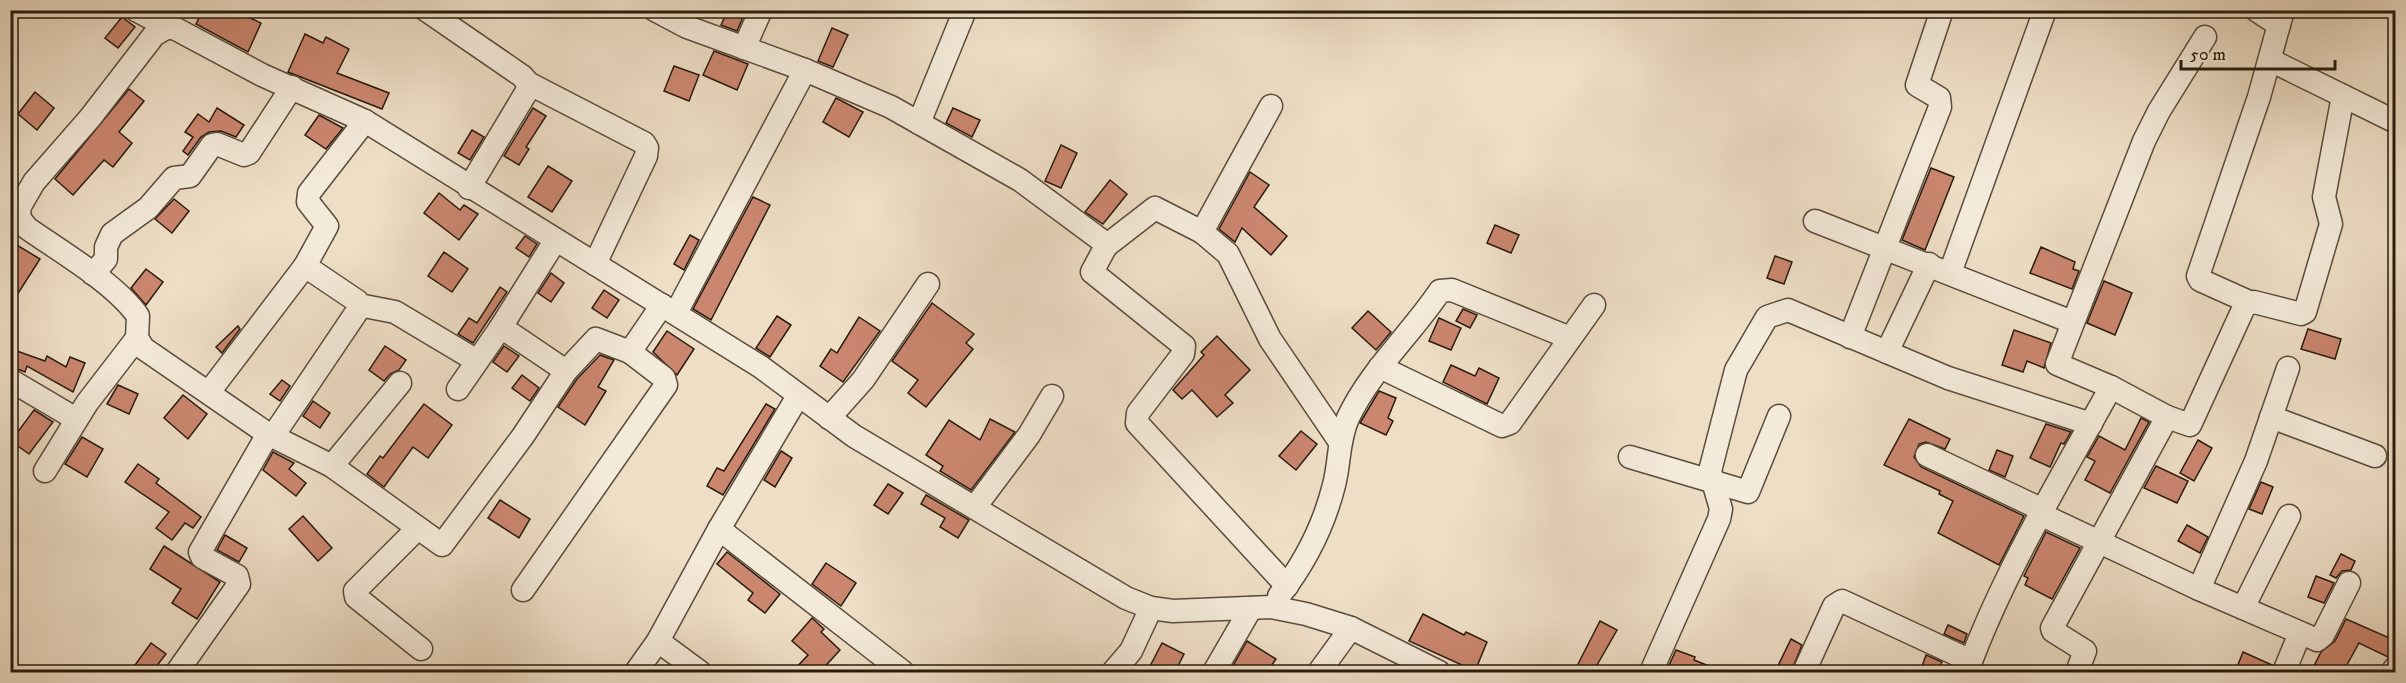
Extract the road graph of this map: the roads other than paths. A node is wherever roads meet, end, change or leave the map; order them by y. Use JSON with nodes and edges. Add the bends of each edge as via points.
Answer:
{"nodes":[{"id":1,"x":136,"y":10,"type":"edge"},
{"id":2,"x":426,"y":10,"type":"edge"},
{"id":3,"x":655,"y":10,"type":"edge"},
{"id":4,"x":761,"y":10,"type":"edge"},
{"id":5,"x":965,"y":10,"type":"edge"},
{"id":6,"x":1942,"y":10,"type":"edge"},
{"id":7,"x":2045,"y":10,"type":"edge"},
{"id":8,"x":2256,"y":10,"type":"edge"},
{"id":9,"x":2281,"y":18,"type":"edge"},
{"id":10,"x":168,"y":27,"type":"junction"},
{"id":11,"x":2205,"y":37,"type":"dead end"},
{"id":12,"x":744,"y":48,"type":"junction"},
{"id":13,"x":2270,"y":60,"type":"junction"},
{"id":14,"x":805,"y":70,"type":"junction"},
{"id":15,"x":528,"y":83,"type":"junction"},
{"id":16,"x":292,"y":87,"type":"junction"},
{"id":17,"x":2343,"y":96,"type":"junction"},
{"id":18,"x":1271,"y":106,"type":"dead end"},
{"id":19,"x":365,"y":121,"type":"junction"},
{"id":20,"x":2396,"y":122,"type":"edge"},
{"id":21,"x":919,"y":123,"type":"junction"},
{"id":22,"x":469,"y":188,"type":"junction"},
{"id":23,"x":1815,"y":221,"type":"dead end"},
{"id":24,"x":15,"y":228,"type":"edge"},
{"id":25,"x":1202,"y":232,"type":"junction"},
{"id":26,"x":555,"y":241,"type":"junction"},
{"id":27,"x":1106,"y":246,"type":"junction"},
{"id":28,"x":1887,"y":247,"type":"junction"},
{"id":29,"x":595,"y":264,"type":"junction"},
{"id":30,"x":304,"y":266,"type":"junction"},
{"id":31,"x":1940,"y":268,"type":"junction"},
{"id":32,"x":93,"y":274,"type":"junction"},
{"id":33,"x":928,"y":284,"type":"dead end"},
{"id":34,"x":2248,"y":302,"type":"junction"},
{"id":35,"x":359,"y":305,"type":"junction"},
{"id":36,"x":1594,"y":305,"type":"dead end"},
{"id":37,"x":669,"y":309,"type":"junction"},
{"id":38,"x":2073,"y":322,"type":"junction"},
{"id":39,"x":501,"y":327,"type":"junction"},
{"id":40,"x":1850,"y":337,"type":"junction"},
{"id":41,"x":137,"y":338,"type":"junction"},
{"id":42,"x":1570,"y":338,"type":"junction"},
{"id":43,"x":630,"y":352,"type":"junction"},
{"id":44,"x":1887,"y":352,"type":"junction"},
{"id":45,"x":477,"y":361,"type":"junction"},
{"id":46,"x":1380,"y":367,"type":"junction"},
{"id":47,"x":2288,"y":368,"type":"dead end"},
{"id":48,"x":566,"y":371,"type":"junction"},
{"id":49,"x":10,"y":380,"type":"edge"},
{"id":50,"x":400,"y":383,"type":"dead end"},
{"id":51,"x":2111,"y":387,"type":"junction"},
{"id":52,"x":458,"y":389,"type":"dead end"},
{"id":53,"x":209,"y":392,"type":"junction"},
{"id":54,"x":798,"y":396,"type":"junction"},
{"id":55,"x":1052,"y":396,"type":"dead end"},
{"id":56,"x":1779,"y":416,"type":"dead end"},
{"id":57,"x":2167,"y":417,"type":"junction"},
{"id":58,"x":2271,"y":417,"type":"junction"},
{"id":59,"x":829,"y":418,"type":"junction"},
{"id":60,"x":76,"y":419,"type":"junction"},
{"id":61,"x":2091,"y":424,"type":"junction"},
{"id":62,"x":270,"y":435,"type":"junction"},
{"id":63,"x":1340,"y":442,"type":"junction"},
{"id":64,"x":1927,"y":455,"type":"dead end"},
{"id":65,"x":2375,"y":456,"type":"dead end"},
{"id":66,"x":1630,"y":457,"type":"dead end"},
{"id":67,"x":332,"y":466,"type":"junction"},
{"id":68,"x":45,"y":471,"type":"dead end"},
{"id":69,"x":1713,"y":483,"type":"junction"},
{"id":70,"x":975,"y":507,"type":"junction"},
{"id":71,"x":2042,"y":512,"type":"junction"},
{"id":72,"x":2289,"y":516,"type":"dead end"},
{"id":73,"x":417,"y":529,"type":"junction"},
{"id":74,"x":719,"y":529,"type":"junction"},
{"id":75,"x":2100,"y":542,"type":"junction"},
{"id":76,"x":2349,"y":583,"type":"dead end"},
{"id":77,"x":1287,"y":586,"type":"junction"},
{"id":78,"x":2199,"y":589,"type":"junction"},
{"id":79,"x":523,"y":590,"type":"dead end"},
{"id":80,"x":1261,"y":607,"type":"junction"},
{"id":81,"x":1151,"y":608,"type":"junction"},
{"id":82,"x":2242,"y":608,"type":"junction"},
{"id":83,"x":1351,"y":628,"type":"junction"},
{"id":84,"x":2300,"y":633,"type":"junction"},
{"id":85,"x":658,"y":641,"type":"junction"},
{"id":86,"x":421,"y":649,"type":"dead end"},
{"id":87,"x":1398,"y":664,"type":"edge"},
{"id":88,"x":1969,"y":667,"type":"edge"},
{"id":89,"x":2396,"y":667,"type":"edge"},
{"id":90,"x":177,"y":672,"type":"edge"},
{"id":91,"x":636,"y":672,"type":"edge"},
{"id":92,"x":700,"y":672,"type":"edge"},
{"id":93,"x":903,"y":672,"type":"edge"},
{"id":94,"x":1113,"y":672,"type":"edge"},
{"id":95,"x":1214,"y":672,"type":"edge"},
{"id":96,"x":1319,"y":672,"type":"edge"},
{"id":97,"x":1439,"y":672,"type":"edge"},
{"id":98,"x":1651,"y":672,"type":"edge"},
{"id":99,"x":1804,"y":672,"type":"edge"},
{"id":100,"x":2077,"y":672,"type":"edge"},
{"id":101,"x":2284,"y":672,"type":"edge"},
{"id":102,"x":2392,"y":672,"type":"edge"}],
"edges":[{"from":1,"to":10,"type":"street"},
{"from":2,"to":15,"type":"street"},
{"from":3,"to":12,"type":"street","via":[[687,27]]},
{"from":4,"to":12,"type":"street"},
{"from":5,"to":21,"type":"street"},
{"from":6,"to":28,"type":"street","via":[[1917,85],[1939,98],[1940,107]]},
{"from":7,"to":31,"type":"street"},
{"from":8,"to":9,"type":"street"},
{"from":9,"to":13,"type":"street"},
{"from":10,"to":16,"type":"street"},
{"from":10,"to":24,"type":"street","via":[[154,35],[34,182],[20,208]]},
{"from":11,"to":38,"type":"street","via":[[2144,141]]},
{"from":12,"to":14,"type":"street"},
{"from":13,"to":17,"type":"street"},
{"from":13,"to":34,"type":"street","via":[[2198,276]]},
{"from":14,"to":21,"type":"street","via":[[868,95]]},
{"from":14,"to":37,"type":"street"},
{"from":15,"to":22,"type":"street","via":[[527,91]]},
{"from":15,"to":29,"type":"street","via":[[647,148]]},
{"from":16,"to":19,"type":"street"},
{"from":16,"to":32,"type":"street","via":[[249,153],[244,155],[212,144],[190,176],[174,178],[148,208],[112,234],[106,259]]},
{"from":17,"to":20,"type":"street"},
{"from":17,"to":34,"type":"street","via":[[2324,198],[2331,224],[2307,307],[2301,314]]},
{"from":18,"to":25,"type":"street"},
{"from":19,"to":22,"type":"street"},
{"from":19,"to":30,"type":"street","via":[[309,193],[308,202],[327,226]]},
{"from":21,"to":27,"type":"street","via":[[1020,180]]},
{"from":22,"to":26,"type":"street"},
{"from":23,"to":28,"type":"street"},
{"from":24,"to":32,"type":"street","via":[[27,228]]},
{"from":25,"to":27,"type":"street","via":[[1155,208]]},
{"from":25,"to":63,"type":"street","via":[[1228,254],[1270,339]]},
{"from":26,"to":29,"type":"street"},
{"from":26,"to":39,"type":"street"},
{"from":27,"to":77,"type":"street","via":[[1092,273],[1184,346],[1183,354],[1138,412],[1137,423]]},
{"from":28,"to":31,"type":"street"},
{"from":28,"to":40,"type":"street"},
{"from":29,"to":37,"type":"street"},
{"from":30,"to":35,"type":"street"},
{"from":30,"to":53,"type":"street"},
{"from":31,"to":38,"type":"street"},
{"from":31,"to":44,"type":"street"},
{"from":32,"to":41,"type":"street","via":[[138,316]]},
{"from":33,"to":59,"type":"street","via":[[863,380]]},
{"from":34,"to":57,"type":"street","via":[[2190,425]]},
{"from":35,"to":45,"type":"street","via":[[395,312]]},
{"from":35,"to":62,"type":"street"},
{"from":36,"to":42,"type":"street"},
{"from":37,"to":43,"type":"street"},
{"from":37,"to":54,"type":"street"},
{"from":38,"to":51,"type":"street","via":[[2058,364]]},
{"from":39,"to":45,"type":"street"},
{"from":39,"to":48,"type":"street"},
{"from":40,"to":44,"type":"street"},
{"from":40,"to":69,"type":"street","via":[[1788,310],[1767,317],[1736,370],[1710,471]]},
{"from":41,"to":53,"type":"street","via":[[143,348]]},
{"from":41,"to":60,"type":"street"},
{"from":42,"to":46,"type":"street","via":[[1445,289]]},
{"from":42,"to":46,"type":"street","via":[[1510,423],[1502,426]]},
{"from":43,"to":48,"type":"street","via":[[596,339]]},
{"from":43,"to":79,"type":"street","via":[[664,378],[666,385]]},
{"from":44,"to":61,"type":"street","via":[[1948,378]]},
{"from":45,"to":52,"type":"street"},
{"from":46,"to":63,"type":"street","via":[[1357,400]]},
{"from":47,"to":58,"type":"street"},
{"from":48,"to":73,"type":"street","via":[[442,545]]},
{"from":49,"to":60,"type":"street"},
{"from":50,"to":67,"type":"street"},
{"from":51,"to":57,"type":"street"},
{"from":51,"to":61,"type":"street"},
{"from":53,"to":62,"type":"street"},
{"from":54,"to":59,"type":"street"},
{"from":54,"to":74,"type":"street"},
{"from":55,"to":70,"type":"street","via":[[1029,435]]},
{"from":56,"to":69,"type":"street","via":[[1748,492]]},
{"from":57,"to":75,"type":"street"},
{"from":58,"to":65,"type":"street"},
{"from":58,"to":78,"type":"street","via":[[2256,461]]},
{"from":59,"to":70,"type":"street"},
{"from":60,"to":68,"type":"street"},
{"from":61,"to":71,"type":"street"},
{"from":62,"to":67,"type":"street"},
{"from":62,"to":90,"type":"street","via":[[200,552],[202,557],[237,576],[239,584]]},
{"from":63,"to":77,"type":"street","via":[[1335,483],[1327,507]]},
{"from":64,"to":71,"type":"street"},
{"from":66,"to":69,"type":"street"},
{"from":67,"to":73,"type":"street"},
{"from":69,"to":98,"type":"street","via":[[1721,509],[1719,519]]},
{"from":70,"to":81,"type":"street","via":[[1107,587]]},
{"from":71,"to":75,"type":"street"},
{"from":71,"to":88,"type":"street"},
{"from":72,"to":82,"type":"street"},
{"from":73,"to":86,"type":"street","via":[[358,586],[356,597]]},
{"from":74,"to":85,"type":"street"},
{"from":74,"to":93,"type":"street"},
{"from":75,"to":78,"type":"street"},
{"from":75,"to":100,"type":"street","via":[[2052,628],[2085,651]]},
{"from":76,"to":84,"type":"street","via":[[2320,639]]},
{"from":77,"to":80,"type":"street"},
{"from":78,"to":82,"type":"street"},
{"from":80,"to":81,"type":"street","via":[[1189,612]]},
{"from":80,"to":83,"type":"street","via":[[1306,614]]},
{"from":80,"to":95,"type":"street"},
{"from":81,"to":94,"type":"street","via":[[1131,651]]},
{"from":82,"to":84,"type":"street"},
{"from":83,"to":87,"type":"street"},
{"from":83,"to":96,"type":"street"},
{"from":84,"to":101,"type":"street"},
{"from":85,"to":91,"type":"street"},
{"from":85,"to":92,"type":"street"},
{"from":87,"to":97,"type":"street"},
{"from":88,"to":99,"type":"street","via":[[1842,601],[1834,606]]},
{"from":89,"to":102,"type":"street"}]}
